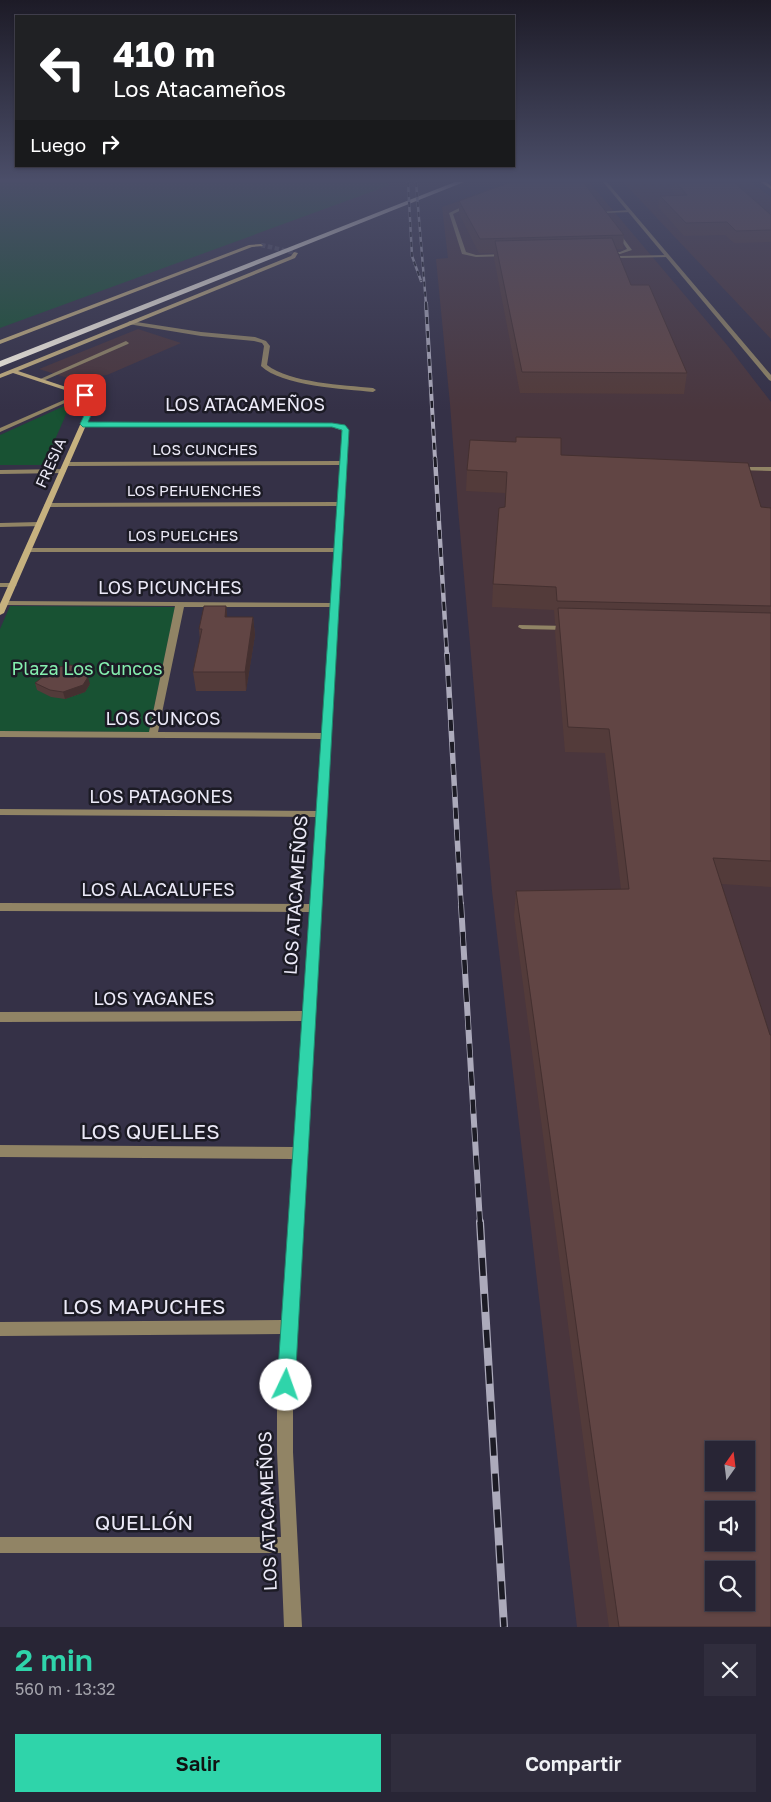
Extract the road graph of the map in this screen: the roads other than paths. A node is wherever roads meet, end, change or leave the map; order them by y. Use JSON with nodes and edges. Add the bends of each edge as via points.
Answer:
{"nodes":[{"id":1,"x":220,"y":258,"type":"edge"},
{"id":2,"x":250,"y":258,"type":"tunnel mouth"},
{"id":3,"x":263,"y":258,"type":"tunnel mouth"},
{"id":4,"x":291,"y":258,"type":"edge"},
{"id":5,"x":506,"y":258,"type":"edge"},
{"id":6,"x":670,"y":258,"type":"edge"},
{"id":7,"x":486,"y":260,"type":"dead end"},
{"id":8,"x":166,"y":289,"type":"dead end"},
{"id":9,"x":130,"y":323,"type":"junction"},
{"id":10,"x":0,"y":342,"type":"edge"},
{"id":11,"x":126,"y":343,"type":"dead end"},
{"id":12,"x":0,"y":364,"type":"edge"},
{"id":13,"x":13,"y":371,"type":"junction"},
{"id":14,"x":0,"y":376,"type":"edge"},
{"id":15,"x":771,"y":379,"type":"edge"},
{"id":16,"x":41,"y":380,"type":"junction"},
{"id":17,"x":373,"y":390,"type":"dead end"},
{"id":18,"x":82,"y":394,"type":"junction"},
{"id":19,"x":83,"y":424,"type":"junction"},
{"id":20,"x":0,"y":430,"type":"edge"},
{"id":21,"x":344,"y":463,"type":"junction"},
{"id":22,"x":732,"y":467,"type":"edge"},
{"id":23,"x":64,"y":468,"type":"junction"},
{"id":24,"x":771,"y":469,"type":"edge"},
{"id":25,"x":0,"y":472,"type":"edge"},
{"id":26,"x":341,"y":504,"type":"junction"},
{"id":27,"x":48,"y":505,"type":"junction"},
{"id":28,"x":39,"y":524,"type":"junction"},
{"id":29,"x":0,"y":525,"type":"edge"},
{"id":30,"x":28,"y":550,"type":"junction"},
{"id":31,"x":338,"y":550,"type":"junction"},
{"id":32,"x":0,"y":584,"type":"edge"},
{"id":33,"x":13,"y":584,"type":"junction"},
{"id":34,"x":4,"y":603,"type":"junction"},
{"id":35,"x":180,"y":604,"type":"junction"},
{"id":36,"x":335,"y":605,"type":"junction"},
{"id":37,"x":0,"y":613,"type":"edge"},
{"id":38,"x":522,"y":627,"type":"dead end"},
{"id":39,"x":582,"y":628,"type":"edge"},
{"id":40,"x":0,"y":734,"type":"edge"},
{"id":41,"x":152,"y":736,"type":"junction"},
{"id":42,"x":326,"y":736,"type":"junction"},
{"id":43,"x":0,"y":812,"type":"edge"},
{"id":44,"x":321,"y":814,"type":"junction"},
{"id":45,"x":0,"y":907,"type":"edge"},
{"id":46,"x":315,"y":908,"type":"junction"},
{"id":47,"x":309,"y":1016,"type":"junction"},
{"id":48,"x":0,"y":1017,"type":"edge"},
{"id":49,"x":0,"y":1151,"type":"edge"},
{"id":50,"x":300,"y":1153,"type":"junction"},
{"id":51,"x":289,"y":1327,"type":"junction"},
{"id":52,"x":0,"y":1329,"type":"edge"},
{"id":53,"x":0,"y":1545,"type":"edge"},
{"id":54,"x":288,"y":1546,"type":"junction"},
{"id":55,"x":293,"y":1627,"type":"edge"}],
"edges":[{"from":1,"to":10,"type":"street"},
{"from":2,"to":8,"type":"highway"},
{"from":3,"to":12,"type":"highway"},
{"from":4,"to":9,"type":"street"},
{"from":5,"to":7,"type":"street"},
{"from":6,"to":15,"type":"street"},
{"from":9,"to":13,"type":"street"},
{"from":9,"to":17,"type":"street","via":[[255,339],[267,346],[264,366],[271,373],[309,382]]},
{"from":11,"to":16,"type":"street"},
{"from":13,"to":14,"type":"street"},
{"from":13,"to":16,"type":"street"},
{"from":16,"to":18,"type":"street"},
{"from":18,"to":19,"type":"street","name":"FRESIA","via":[[91,403]]},
{"from":18,"to":20,"type":"street"},
{"from":19,"to":21,"type":"street","name":"LOS ATACAMEÑOS","via":[[338,425],[346,430]]},
{"from":19,"to":23,"type":"street","name":"FRESIA"},
{"from":21,"to":23,"type":"street","name":"LOS CUNCHES"},
{"from":21,"to":26,"type":"street","name":"LOS ATACAMEÑOS"},
{"from":22,"to":24,"type":"street"},
{"from":23,"to":25,"type":"street","name":"LOS CUNCHES"},
{"from":23,"to":27,"type":"street","name":"FRESIA"},
{"from":26,"to":27,"type":"street","name":"LOS PEHUENCHES"},
{"from":26,"to":31,"type":"street","name":"LOS ATACAMEÑOS"},
{"from":27,"to":28,"type":"street","name":"FRESIA"},
{"from":28,"to":29,"type":"street"},
{"from":28,"to":30,"type":"street","name":"FRESIA"},
{"from":30,"to":31,"type":"street","name":"LOS PUELCHES"},
{"from":30,"to":33,"type":"street","name":"FRESIA"},
{"from":31,"to":36,"type":"street","name":"LOS ATACAMEÑOS"},
{"from":32,"to":33,"type":"street"},
{"from":33,"to":34,"type":"street","name":"FRESIA"},
{"from":34,"to":35,"type":"street","name":"LOS PICUNCHES"},
{"from":34,"to":37,"type":"street","name":"FRESIA"},
{"from":35,"to":36,"type":"street","name":"LOS PICUNCHES"},
{"from":35,"to":41,"type":"street"},
{"from":36,"to":42,"type":"street","name":"LOS ATACAMEÑOS"},
{"from":38,"to":39,"type":"street"},
{"from":40,"to":41,"type":"street","name":"LOS CUNCOS"},
{"from":41,"to":42,"type":"street","name":"LOS CUNCOS"},
{"from":42,"to":44,"type":"street","name":"LOS ATACAMEÑOS"},
{"from":43,"to":44,"type":"street","name":"LOS PATAGONES"},
{"from":44,"to":46,"type":"street","name":"LOS ATACAMEÑOS"},
{"from":45,"to":46,"type":"street","name":"LOS ALACALUFES"},
{"from":46,"to":47,"type":"street","name":"LOS ATACAMEÑOS"},
{"from":47,"to":48,"type":"street","name":"LOS YAGANES"},
{"from":47,"to":50,"type":"street","name":"LOS ATACAMEÑOS"},
{"from":49,"to":50,"type":"street","name":"LOS QUELLES"},
{"from":50,"to":51,"type":"street","name":"LOS ATACAMEÑOS"},
{"from":51,"to":52,"type":"street","name":"LOS MAPUCHES"},
{"from":51,"to":54,"type":"street","name":"LOS ATACAMEÑOS","via":[[285,1452]]},
{"from":53,"to":54,"type":"street","name":"QUELLÓN"},
{"from":54,"to":55,"type":"street","name":"LOS ATACAMEÑOS"}]}
